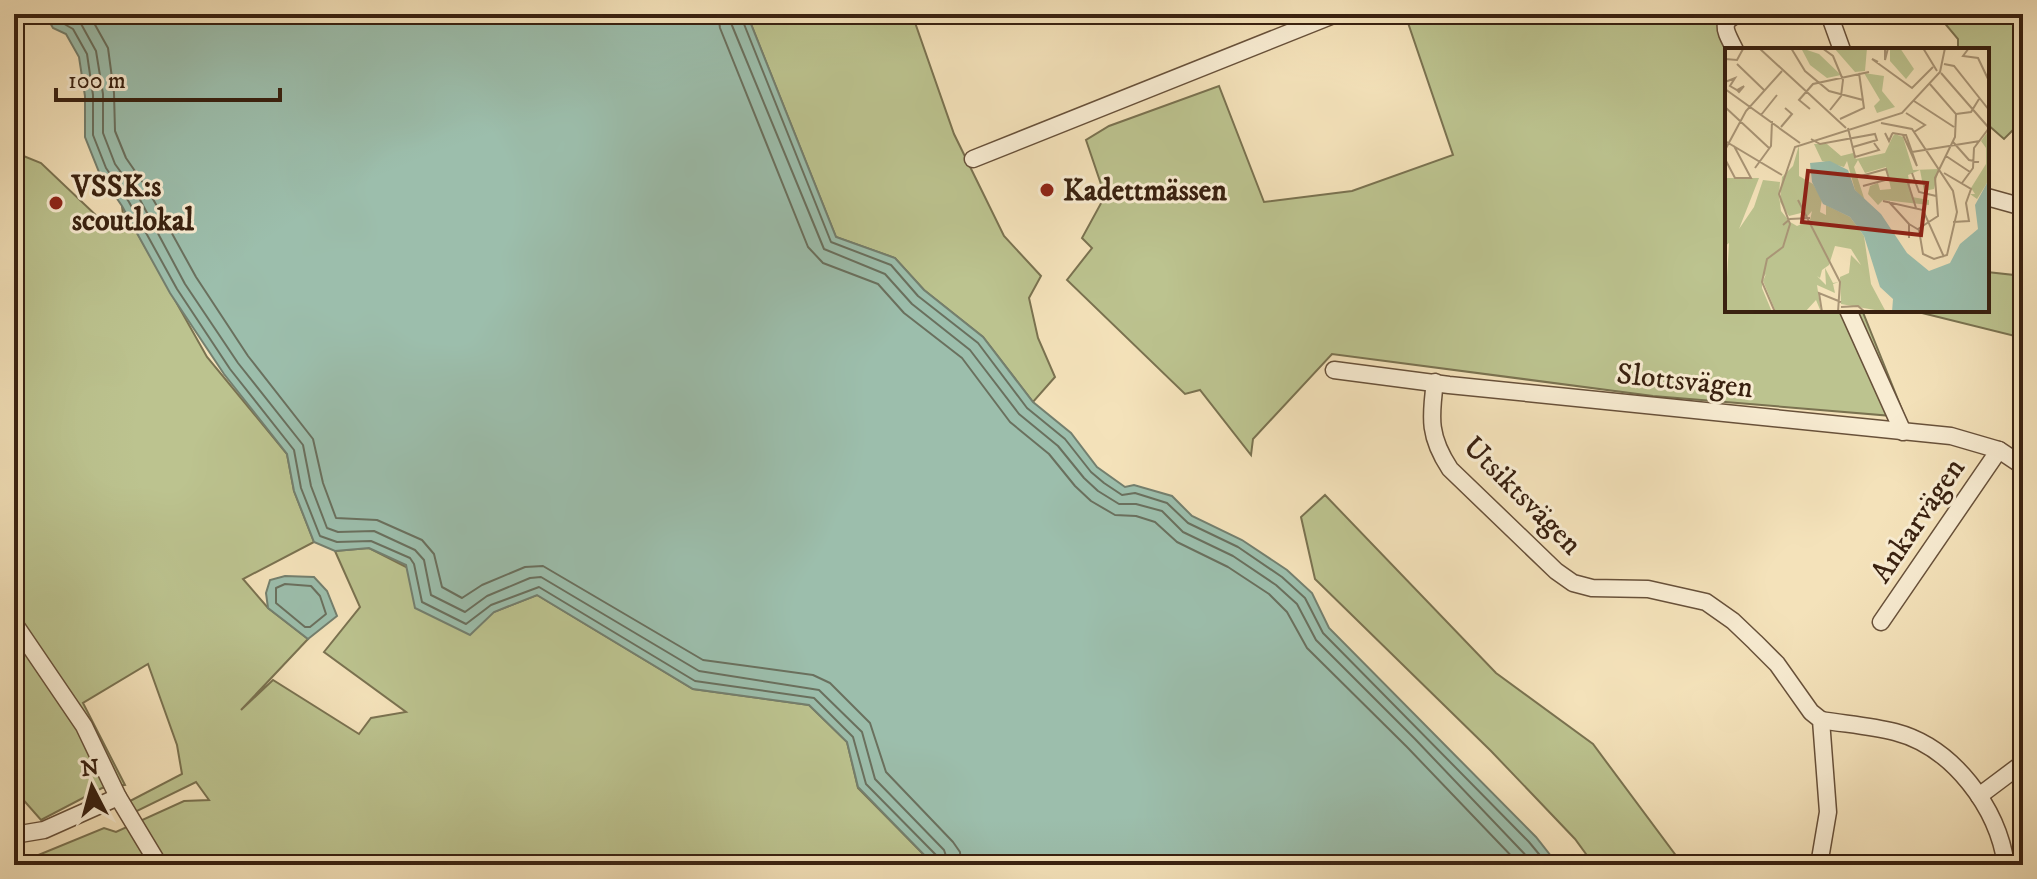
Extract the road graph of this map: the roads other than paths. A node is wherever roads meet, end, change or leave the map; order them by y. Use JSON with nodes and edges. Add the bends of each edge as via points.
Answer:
{"nodes":[{"id":1,"x":1336,"y":14,"type":"edge"},
{"id":2,"x":1739,"y":14,"type":"edge"},
{"id":3,"x":1829,"y":14,"type":"edge"},
{"id":4,"x":1734,"y":48,"type":"edge"},
{"id":5,"x":1841,"y":48,"type":"edge"},
{"id":6,"x":973,"y":159,"type":"dead end"},
{"id":7,"x":1989,"y":198,"type":"edge"},
{"id":8,"x":2023,"y":207,"type":"edge"},
{"id":9,"x":1849,"y":312,"type":"edge"},
{"id":10,"x":1334,"y":370,"type":"dead end"},
{"id":11,"x":1435,"y":382,"type":"junction"},
{"id":12,"x":1903,"y":432,"type":"junction"},
{"id":13,"x":1999,"y":450,"type":"junction"},
{"id":14,"x":2023,"y":466,"type":"edge"},
{"id":15,"x":1881,"y":622,"type":"dead end"},
{"id":16,"x":14,"y":623,"type":"edge"},
{"id":17,"x":1821,"y":720,"type":"junction"},
{"id":18,"x":2023,"y":763,"type":"edge"},
{"id":19,"x":1979,"y":796,"type":"junction"},
{"id":20,"x":118,"y":797,"type":"junction"},
{"id":21,"x":14,"y":835,"type":"edge"},
{"id":22,"x":159,"y":865,"type":"edge"},
{"id":23,"x":1819,"y":865,"type":"edge"},
{"id":24,"x":2006,"y":865,"type":"edge"}],
"edges":[{"from":1,"to":6,"type":"street"},
{"from":2,"to":4,"type":"street","via":[[1728,18],[1725,28]]},
{"from":3,"to":5,"type":"street"},
{"from":7,"to":8,"type":"street"},
{"from":9,"to":12,"type":"street"},
{"from":10,"to":11,"type":"street","name":"Slottsvägen"},
{"from":11,"to":12,"type":"street","name":"Slottsvägen"},
{"from":11,"to":17,"type":"street","name":"Utsiktsvägen","via":[[1431,424],[1450,469],[1556,571],[1592,588],[1648,589],[1706,602],[1777,664]]},
{"from":12,"to":13,"type":"street","name":"Slottsvägen","via":[[1951,436]]},
{"from":13,"to":14,"type":"street","name":"Slottsvägen"},
{"from":13,"to":15,"type":"street","name":"Ankarvägen"},
{"from":16,"to":20,"type":"street","via":[[84,726]]},
{"from":17,"to":19,"type":"street","via":[[1896,733],[1925,745]]},
{"from":17,"to":23,"type":"street","via":[[1828,812]]},
{"from":18,"to":19,"type":"street"},
{"from":19,"to":24,"type":"street","via":[[1997,827]]},
{"from":20,"to":21,"type":"street","via":[[44,830]]},
{"from":20,"to":22,"type":"street"}]}
